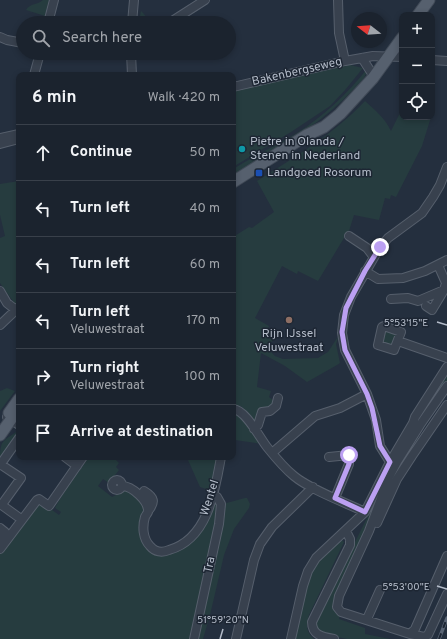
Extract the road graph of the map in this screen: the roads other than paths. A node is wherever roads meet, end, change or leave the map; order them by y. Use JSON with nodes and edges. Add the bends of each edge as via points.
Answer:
{"nodes":[{"id":1,"x":54,"y":0,"type":"edge"},
{"id":2,"x":134,"y":0,"type":"edge"},
{"id":3,"x":205,"y":0,"type":"edge"},
{"id":4,"x":338,"y":0,"type":"edge"},
{"id":5,"x":429,"y":0,"type":"edge"},
{"id":6,"x":420,"y":12,"type":"edge"},
{"id":7,"x":50,"y":16,"type":"edge"},
{"id":8,"x":133,"y":16,"type":"edge"},
{"id":9,"x":180,"y":16,"type":"edge"},
{"id":10,"x":0,"y":37,"type":"edge"},
{"id":11,"x":399,"y":38,"type":"edge"},
{"id":12,"x":16,"y":42,"type":"edge"},
{"id":13,"x":399,"y":42,"type":"edge"},
{"id":14,"x":387,"y":56,"type":"junction"},
{"id":15,"x":399,"y":56,"type":"edge"},
{"id":16,"x":362,"y":58,"type":"junction"},
{"id":17,"x":38,"y":60,"type":"edge"},
{"id":18,"x":131,"y":60,"type":"edge"},
{"id":19,"x":435,"y":60,"type":"edge"},
{"id":20,"x":345,"y":61,"type":"junction"},
{"id":21,"x":447,"y":62,"type":"edge"},
{"id":22,"x":35,"y":72,"type":"edge"},
{"id":23,"x":132,"y":72,"type":"edge"},
{"id":24,"x":371,"y":72,"type":"junction"},
{"id":25,"x":236,"y":86,"type":"edge"},
{"id":26,"x":312,"y":133,"type":"junction"},
{"id":27,"x":16,"y":135,"type":"edge"},
{"id":28,"x":16,"y":136,"type":"edge"},
{"id":29,"x":0,"y":138,"type":"edge"},
{"id":30,"x":0,"y":144,"type":"edge"},
{"id":31,"x":447,"y":167,"type":"edge"},
{"id":32,"x":236,"y":181,"type":"edge"},
{"id":33,"x":349,"y":236,"type":"dead end"},
{"id":34,"x":373,"y":256,"type":"junction"},
{"id":35,"x":447,"y":260,"type":"edge"},
{"id":36,"x":438,"y":265,"type":"junction"},
{"id":37,"x":365,"y":271,"type":"junction"},
{"id":38,"x":444,"y":290,"type":"junction"},
{"id":39,"x":0,"y":291,"type":"edge"},
{"id":40,"x":391,"y":299,"type":"dead end"},
{"id":41,"x":426,"y":306,"type":"dead end"},
{"id":42,"x":16,"y":308,"type":"edge"},
{"id":43,"x":16,"y":310,"type":"edge"},
{"id":44,"x":0,"y":325,"type":"edge"},
{"id":45,"x":398,"y":341,"type":"dead end"},
{"id":46,"x":447,"y":358,"type":"edge"},
{"id":47,"x":447,"y":366,"type":"edge"},
{"id":48,"x":447,"y":386,"type":"edge"},
{"id":49,"x":367,"y":394,"type":"junction"},
{"id":50,"x":278,"y":398,"type":"dead end"},
{"id":51,"x":447,"y":405,"type":"edge"},
{"id":52,"x":16,"y":406,"type":"edge"},
{"id":53,"x":236,"y":410,"type":"edge"},
{"id":54,"x":16,"y":412,"type":"edge"},
{"id":55,"x":9,"y":421,"type":"edge"},
{"id":56,"x":254,"y":429,"type":"junction"},
{"id":57,"x":0,"y":435,"type":"edge"},
{"id":58,"x":16,"y":442,"type":"edge"},
{"id":59,"x":272,"y":453,"type":"junction"},
{"id":60,"x":329,"y":457,"type":"dead end"},
{"id":61,"x":69,"y":460,"type":"edge"},
{"id":62,"x":81,"y":460,"type":"edge"},
{"id":63,"x":220,"y":460,"type":"edge"},
{"id":64,"x":390,"y":462,"type":"junction"},
{"id":65,"x":0,"y":464,"type":"edge"},
{"id":66,"x":77,"y":466,"type":"junction"},
{"id":67,"x":386,"y":475,"type":"junction"},
{"id":68,"x":122,"y":486,"type":"dead end"},
{"id":69,"x":313,"y":487,"type":"junction"},
{"id":70,"x":144,"y":490,"type":"dead end"},
{"id":71,"x":212,"y":494,"type":"junction"},
{"id":72,"x":335,"y":498,"type":"junction"},
{"id":73,"x":148,"y":512,"type":"junction"},
{"id":74,"x":365,"y":512,"type":"junction"},
{"id":75,"x":21,"y":519,"type":"junction"},
{"id":76,"x":0,"y":528,"type":"edge"},
{"id":77,"x":346,"y":531,"type":"junction"},
{"id":78,"x":0,"y":538,"type":"edge"},
{"id":79,"x":366,"y":538,"type":"junction"},
{"id":80,"x":0,"y":549,"type":"edge"},
{"id":81,"x":447,"y":556,"type":"edge"},
{"id":82,"x":380,"y":590,"type":"dead end"},
{"id":83,"x":447,"y":594,"type":"edge"},
{"id":84,"x":447,"y":605,"type":"edge"},
{"id":85,"x":437,"y":616,"type":"junction"},
{"id":86,"x":367,"y":620,"type":"junction"},
{"id":87,"x":410,"y":634,"type":"junction"},
{"id":88,"x":194,"y":639,"type":"edge"},
{"id":89,"x":236,"y":639,"type":"edge"},
{"id":90,"x":291,"y":639,"type":"edge"},
{"id":91,"x":334,"y":639,"type":"edge"}],
"edges":[{"from":1,"to":7,"type":"street"},
{"from":2,"to":8,"type":"street"},
{"from":3,"to":9,"type":"street"},
{"from":4,"to":20,"type":"street","via":[[339,33]]},
{"from":5,"to":6,"type":"main road"},
{"from":10,"to":12,"type":"street"},
{"from":11,"to":14,"type":"main road"},
{"from":13,"to":14,"type":"main road"},
{"from":14,"to":15,"type":"street","name":"Bakenbergseweg"},
{"from":14,"to":16,"type":"street","name":"Bakenbergseweg"},
{"from":14,"to":24,"type":"main road"},
{"from":14,"to":26,"type":"main road","via":[[373,78],[349,105],[324,127]]},
{"from":16,"to":20,"type":"street","name":"Bakenbergseweg"},
{"from":16,"to":24,"type":"street"},
{"from":17,"to":22,"type":"street"},
{"from":18,"to":23,"type":"street"},
{"from":19,"to":21,"type":"street"},
{"from":20,"to":25,"type":"street","name":"Bakenbergseweg"},
{"from":24,"to":26,"type":"main road","via":[[360,87]]},
{"from":26,"to":32,"type":"main road"},
{"from":27,"to":29,"type":"street"},
{"from":28,"to":30,"type":"street"},
{"from":31,"to":34,"type":"street","via":[[440,185],[422,213],[388,238]]},
{"from":33,"to":34,"type":"street","via":[[367,248]]},
{"from":34,"to":37,"type":"street"},
{"from":35,"to":36,"type":"street"},
{"from":36,"to":37,"type":"street","via":[[403,278],[385,280]]},
{"from":36,"to":38,"type":"street","via":[[446,283]]},
{"from":37,"to":49,"type":"street","via":[[346,308],[342,326],[345,350]]},
{"from":38,"to":40,"type":"street","via":[[418,301],[408,298]]},
{"from":38,"to":41,"type":"street","via":[[432,310]]},
{"from":39,"to":42,"type":"street","via":[[7,303]]},
{"from":43,"to":44,"type":"street"},
{"from":45,"to":46,"type":"street"},
{"from":47,"to":64,"type":"street"},
{"from":48,"to":67,"type":"street"},
{"from":49,"to":59,"type":"street","via":[[340,408],[315,416]]},
{"from":49,"to":64,"type":"street","via":[[376,420],[380,446]]},
{"from":50,"to":56,"type":"street","via":[[276,406],[270,411],[262,412]]},
{"from":51,"to":79,"type":"street","via":[[401,474],[372,533]]},
{"from":52,"to":55,"type":"main road"},
{"from":53,"to":56,"type":"street","via":[[242,413]]},
{"from":54,"to":55,"type":"main road"},
{"from":55,"to":57,"type":"main road"},
{"from":56,"to":59,"type":"street"},
{"from":58,"to":65,"type":"street"},
{"from":59,"to":69,"type":"street","via":[[295,477]]},
{"from":60,"to":72,"type":"street","via":[[349,455],[349,464]]},
{"from":61,"to":66,"type":"street"},
{"from":62,"to":66,"type":"street"},
{"from":63,"to":71,"type":"street","name":"Wentel"},
{"from":64,"to":67,"type":"street"},
{"from":65,"to":75,"type":"street","via":[[21,478],[3,503],[3,506]]},
{"from":66,"to":75,"type":"street","via":[[49,506],[39,499]]},
{"from":67,"to":74,"type":"street"},
{"from":67,"to":79,"type":"street"},
{"from":68,"to":73,"type":"street","via":[[131,488],[143,498]]},
{"from":69,"to":72,"type":"street"},
{"from":69,"to":89,"type":"street","via":[[272,527],[260,544]]},
{"from":70,"to":73,"type":"street","via":[[153,502]]},
{"from":71,"to":73,"type":"street","name":"Wentel","via":[[205,517],[198,529],[175,549],[161,552],[152,549],[144,532]]},
{"from":71,"to":88,"type":"street","name":"Tra","via":[[218,497],[221,504],[219,524]]},
{"from":72,"to":74,"type":"street"},
{"from":74,"to":77,"type":"street"},
{"from":75,"to":80,"type":"street"},
{"from":76,"to":78,"type":"street","via":[[5,532]]},
{"from":77,"to":90,"type":"street","via":[[316,559],[308,571]]},
{"from":77,"to":91,"type":"street","via":[[350,545],[312,622],[313,630],[318,635]]},
{"from":79,"to":86,"type":"street","via":[[362,554],[339,596],[337,607],[341,612]]},
{"from":81,"to":87,"type":"street","via":[[415,629]]},
{"from":82,"to":86,"type":"street"},
{"from":83,"to":85,"type":"street"},
{"from":84,"to":85,"type":"street","via":[[443,615]]},
{"from":85,"to":87,"type":"street","via":[[428,635],[424,637]]},
{"from":86,"to":87,"type":"street"}]}
